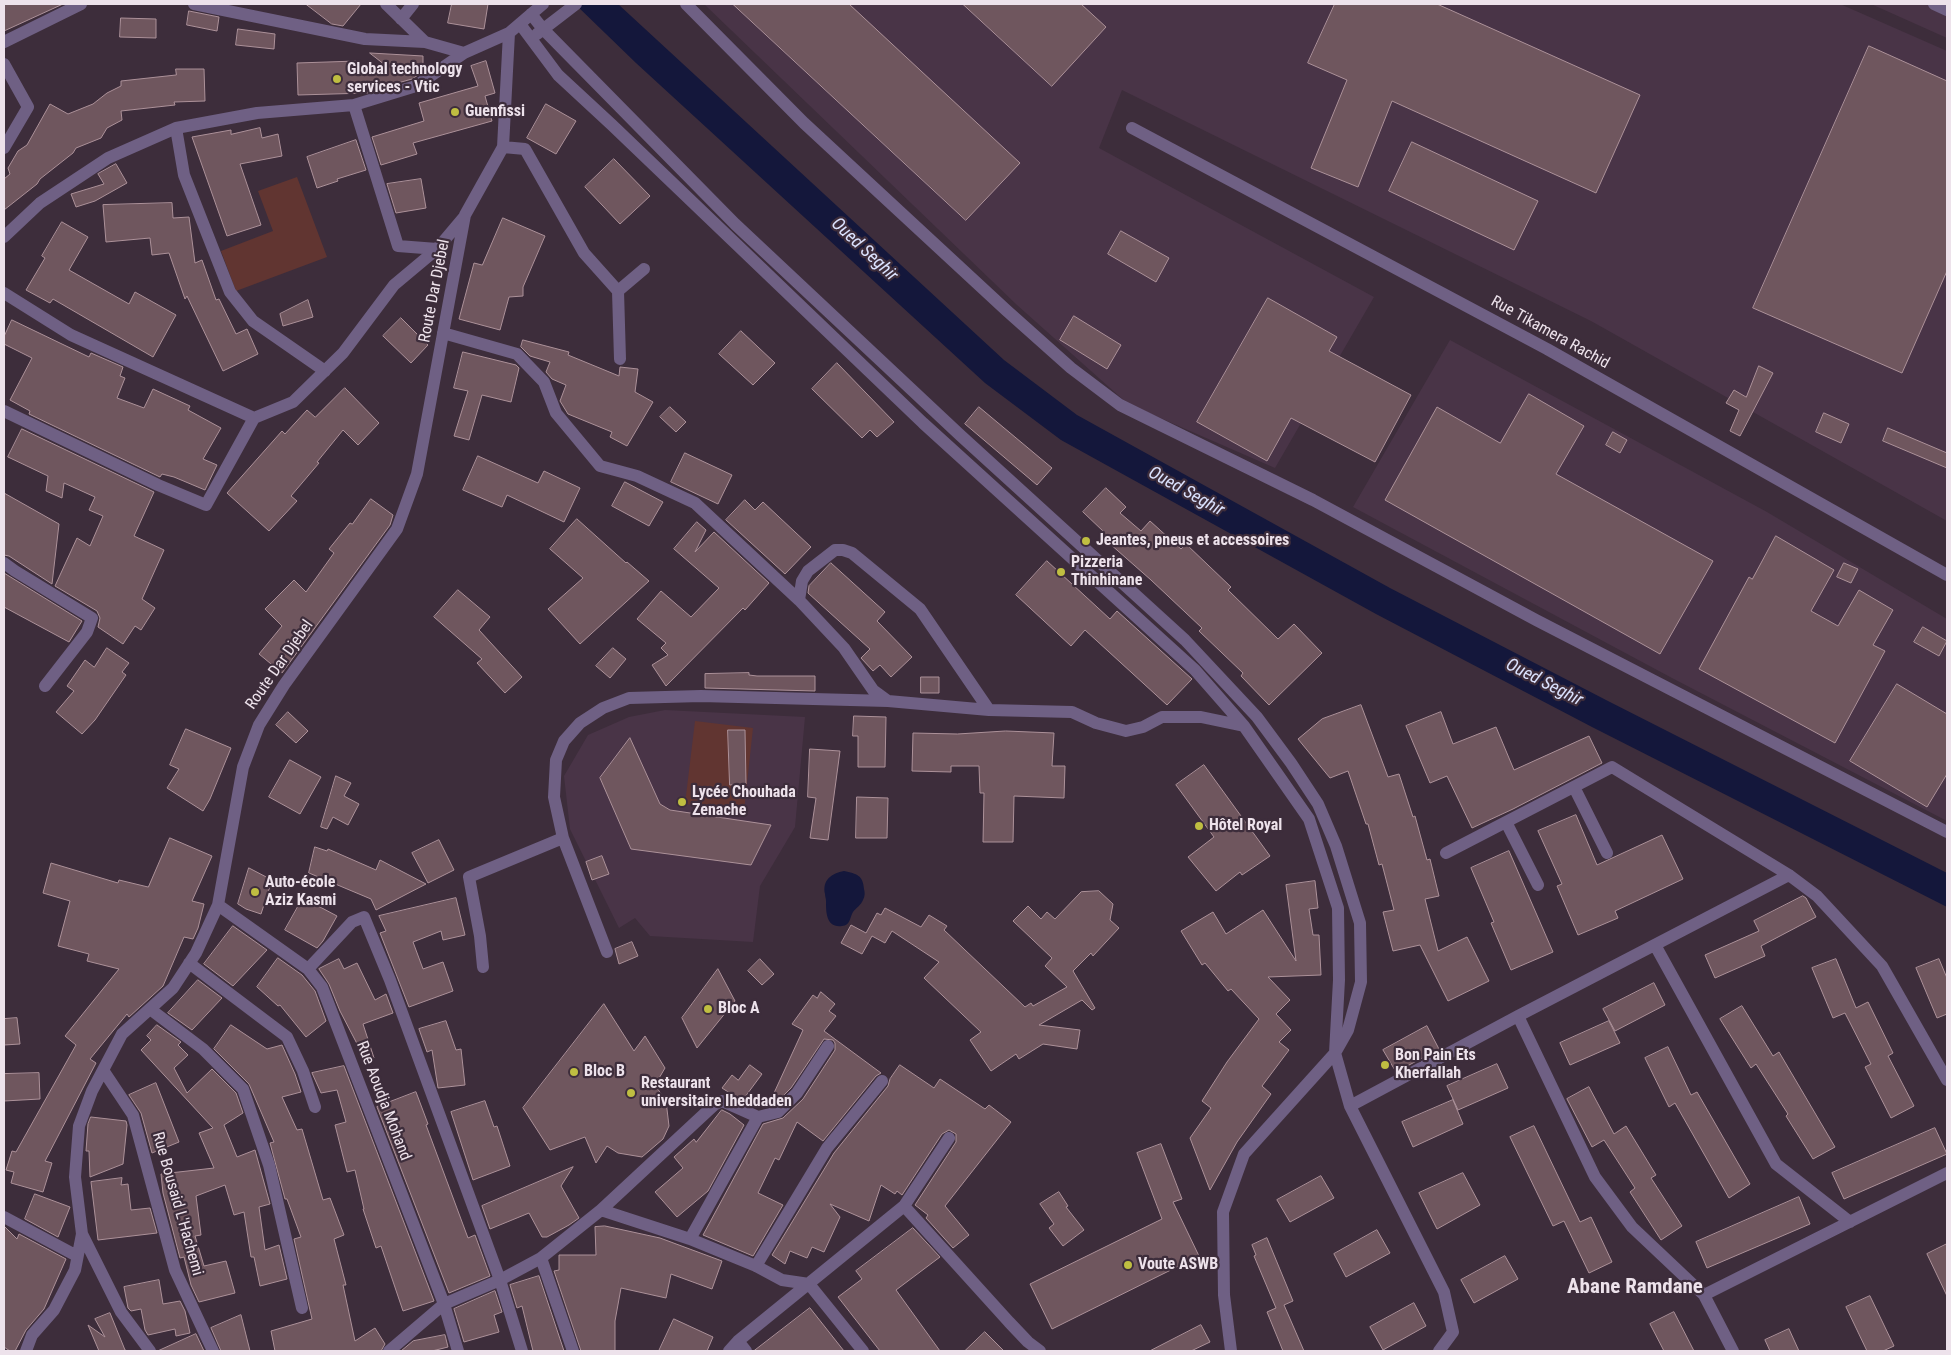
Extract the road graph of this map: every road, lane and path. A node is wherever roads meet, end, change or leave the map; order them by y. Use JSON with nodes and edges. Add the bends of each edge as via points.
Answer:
{"nodes":[{"id":1,"x":81,"y":4,"type":"edge"},
{"id":2,"x":194,"y":4,"type":"edge"},
{"id":3,"x":386,"y":4,"type":"edge"},
{"id":4,"x":414,"y":4,"type":"edge"},
{"id":5,"x":542,"y":4,"type":"edge"},
{"id":6,"x":576,"y":4,"type":"edge"},
{"id":7,"x":686,"y":4,"type":"edge"},
{"id":8,"x":1934,"y":4,"type":"edge"},
{"id":9,"x":1947,"y":10,"type":"edge"},
{"id":10,"x":531,"y":14,"type":"junction"},
{"id":11,"x":401,"y":19,"type":"junction"},
{"id":12,"x":520,"y":24,"type":"junction"},
{"id":13,"x":543,"y":30,"type":"junction"},
{"id":14,"x":508,"y":33,"type":"junction"},
{"id":15,"x":530,"y":40,"type":"junction"},
{"id":16,"x":4,"y":42,"type":"edge"},
{"id":17,"x":425,"y":42,"type":"junction"},
{"id":18,"x":464,"y":53,"type":"junction"},
{"id":19,"x":4,"y":64,"type":"edge"},
{"id":20,"x":354,"y":105,"type":"junction"},
{"id":21,"x":176,"y":128,"type":"junction"},
{"id":22,"x":1132,"y":128,"type":"dead end"},
{"id":23,"x":503,"y":147,"type":"junction"},
{"id":24,"x":4,"y":148,"type":"edge"},
{"id":25,"x":465,"y":215,"type":"junction"},
{"id":26,"x":4,"y":237,"type":"edge"},
{"id":27,"x":437,"y":249,"type":"junction"},
{"id":28,"x":644,"y":270,"type":"dead end"},
{"id":29,"x":618,"y":290,"type":"junction"},
{"id":30,"x":4,"y":293,"type":"edge"},
{"id":31,"x":444,"y":333,"type":"junction"},
{"id":32,"x":620,"y":359,"type":"dead end"},
{"id":33,"x":325,"y":371,"type":"junction"},
{"id":34,"x":4,"y":411,"type":"edge"},
{"id":35,"x":254,"y":418,"type":"junction"},
{"id":36,"x":4,"y":563,"type":"edge"},
{"id":37,"x":1947,"y":575,"type":"edge"},
{"id":38,"x":799,"y":600,"type":"junction"},
{"id":39,"x":45,"y":686,"type":"dead end"},
{"id":40,"x":888,"y":701,"type":"junction"},
{"id":41,"x":989,"y":710,"type":"junction"},
{"id":42,"x":1244,"y":726,"type":"junction"},
{"id":43,"x":1574,"y":787,"type":"junction"},
{"id":44,"x":1506,"y":822,"type":"junction"},
{"id":45,"x":1947,"y":832,"type":"edge"},
{"id":46,"x":563,"y":838,"type":"junction"},
{"id":47,"x":1446,"y":853,"type":"dead end"},
{"id":48,"x":1607,"y":854,"type":"dead end"},
{"id":49,"x":1789,"y":875,"type":"junction"},
{"id":50,"x":1538,"y":885,"type":"dead end"},
{"id":51,"x":218,"y":906,"type":"junction"},
{"id":52,"x":1655,"y":945,"type":"junction"},
{"id":53,"x":608,"y":952,"type":"dead end"},
{"id":54,"x":189,"y":963,"type":"junction"},
{"id":55,"x":483,"y":967,"type":"dead end"},
{"id":56,"x":308,"y":969,"type":"junction"},
{"id":57,"x":150,"y":1008,"type":"junction"},
{"id":58,"x":1518,"y":1016,"type":"junction"},
{"id":59,"x":828,"y":1046,"type":"dead end"},
{"id":60,"x":1335,"y":1054,"type":"junction"},
{"id":61,"x":103,"y":1070,"type":"junction"},
{"id":62,"x":1947,"y":1080,"type":"edge"},
{"id":63,"x":882,"y":1081,"type":"dead end"},
{"id":64,"x":1350,"y":1106,"type":"junction"},
{"id":65,"x":315,"y":1107,"type":"dead end"},
{"id":66,"x":758,"y":1117,"type":"junction"},
{"id":67,"x":949,"y":1138,"type":"dead end"},
{"id":68,"x":1947,"y":1173,"type":"edge"},
{"id":69,"x":904,"y":1206,"type":"junction"},
{"id":70,"x":601,"y":1210,"type":"junction"},
{"id":71,"x":4,"y":1217,"type":"edge"},
{"id":72,"x":1850,"y":1222,"type":"junction"},
{"id":73,"x":82,"y":1234,"type":"junction"},
{"id":74,"x":690,"y":1239,"type":"junction"},
{"id":75,"x":77,"y":1256,"type":"junction"},
{"id":76,"x":541,"y":1258,"type":"junction"},
{"id":77,"x":756,"y":1266,"type":"junction"},
{"id":78,"x":500,"y":1280,"type":"junction"},
{"id":79,"x":809,"y":1284,"type":"junction"},
{"id":80,"x":1704,"y":1295,"type":"junction"},
{"id":81,"x":444,"y":1304,"type":"junction"},
{"id":82,"x":302,"y":1308,"type":"dead end"},
{"id":83,"x":742,"y":1346,"type":"edge"},
{"id":84,"x":26,"y":1351,"type":"edge"},
{"id":85,"x":150,"y":1351,"type":"edge"},
{"id":86,"x":213,"y":1351,"type":"edge"},
{"id":87,"x":389,"y":1351,"type":"edge"},
{"id":88,"x":458,"y":1351,"type":"edge"},
{"id":89,"x":522,"y":1351,"type":"edge"},
{"id":90,"x":573,"y":1351,"type":"edge"},
{"id":91,"x":729,"y":1351,"type":"edge"},
{"id":92,"x":863,"y":1351,"type":"edge"},
{"id":93,"x":1040,"y":1351,"type":"edge"},
{"id":94,"x":1231,"y":1351,"type":"edge"},
{"id":95,"x":1439,"y":1351,"type":"edge"},
{"id":96,"x":1733,"y":1351,"type":"edge"}],
"edges":[{"from":1,"to":16,"type":"street"},
{"from":2,"to":17,"type":"street","via":[[365,39]]},
{"from":3,"to":11,"type":"street"},
{"from":4,"to":11,"type":"street"},
{"from":5,"to":10,"type":"street"},
{"from":6,"to":13,"type":"street"},
{"from":7,"to":45,"type":"street","via":[[804,124],[1013,317],[1071,368],[1120,405],[1313,500],[1536,620]]},
{"from":8,"to":9,"type":"street"},
{"from":10,"to":12,"type":"street"},
{"from":10,"to":13,"type":"street"},
{"from":11,"to":17,"type":"street"},
{"from":12,"to":14,"type":"street"},
{"from":12,"to":15,"type":"street"},
{"from":13,"to":15,"type":"street"},
{"from":13,"to":60,"type":"street","via":[[735,224],[992,457],[1185,640],[1257,717],[1318,804],[1336,846],[1360,923],[1361,982],[1348,1030]]},
{"from":14,"to":18,"type":"street"},
{"from":14,"to":23,"type":"street","name":"Route Dar Djebel"},
{"from":15,"to":42,"type":"street","via":[[558,75],[923,423],[1195,670]]},
{"from":17,"to":18,"type":"street"},
{"from":18,"to":20,"type":"street","via":[[416,86]]},
{"from":19,"to":24,"type":"street","via":[[28,107]]},
{"from":20,"to":21,"type":"street","via":[[257,113]]},
{"from":20,"to":27,"type":"street","via":[[398,246]]},
{"from":21,"to":26,"type":"street","via":[[108,158],[40,203]]},
{"from":21,"to":33,"type":"street","via":[[184,175],[230,292],[253,322]]},
{"from":22,"to":37,"type":"street","name":"Rue Tikamera Rachid","via":[[1547,349]]},
{"from":23,"to":25,"type":"street","name":"Route Dar Djebel"},
{"from":23,"to":29,"type":"street","via":[[526,149],[584,253]]},
{"from":25,"to":27,"type":"street"},
{"from":25,"to":31,"type":"street","name":"Route Dar Djebel"},
{"from":27,"to":33,"type":"street","via":[[394,285],[343,353]]},
{"from":28,"to":29,"type":"street"},
{"from":29,"to":32,"type":"street"},
{"from":30,"to":35,"type":"street","via":[[71,335]]},
{"from":31,"to":38,"type":"street","via":[[517,354],[544,382],[556,413],[600,466],[637,476],[695,503]]},
{"from":31,"to":51,"type":"street","name":"Route Dar Djebel","via":[[417,474],[397,529],[258,725],[244,767]]},
{"from":33,"to":35,"type":"street","via":[[293,402]]},
{"from":34,"to":35,"type":"street","via":[[206,505]]},
{"from":36,"to":39,"type":"street","via":[[92,618],[87,632]]},
{"from":38,"to":40,"type":"street","via":[[844,648],[872,690]]},
{"from":38,"to":41,"type":"street","via":[[802,581],[808,571],[835,550],[852,553],[920,609]]},
{"from":40,"to":41,"type":"street"},
{"from":40,"to":46,"type":"street","via":[[701,696],[629,698],[603,708],[580,723],[564,741],[556,760],[554,796]]},
{"from":41,"to":42,"type":"street","via":[[1072,712],[1126,731],[1162,717],[1201,717]]},
{"from":42,"to":60,"type":"street","via":[[1309,819],[1338,908]]},
{"from":43,"to":44,"type":"street"},
{"from":43,"to":48,"type":"street"},
{"from":43,"to":49,"type":"street","via":[[1612,767]]},
{"from":44,"to":47,"type":"street"},
{"from":44,"to":50,"type":"street"},
{"from":46,"to":53,"type":"street"},
{"from":46,"to":55,"type":"street","via":[[469,877]]},
{"from":49,"to":52,"type":"street"},
{"from":49,"to":62,"type":"street","via":[[1817,896],[1882,966]]},
{"from":51,"to":54,"type":"street","name":"Route Dar Djebel"},
{"from":51,"to":56,"type":"street","name":"Rue Aoudja Mohand"},
{"from":52,"to":58,"type":"street"},
{"from":52,"to":72,"type":"street","via":[[1776,1164]]},
{"from":54,"to":57,"type":"street","name":"Route Dar Djebel","via":[[173,988]]},
{"from":54,"to":65,"type":"street","via":[[287,1037]]},
{"from":56,"to":78,"type":"street","via":[[352,922],[364,917]]},
{"from":56,"to":81,"type":"street","name":"Rue Aoudja Mohand","via":[[322,987]]},
{"from":57,"to":61,"type":"street","name":"Route Dar Djebel","via":[[122,1034]]},
{"from":57,"to":82,"type":"street","via":[[203,1049],[244,1089],[269,1165]]},
{"from":58,"to":64,"type":"street"},
{"from":58,"to":80,"type":"street","via":[[1595,1177],[1632,1227]]},
{"from":59,"to":66,"type":"street","via":[[797,1093],[778,1112]]},
{"from":60,"to":64,"type":"street"},
{"from":60,"to":94,"type":"street","via":[[1244,1154],[1223,1212],[1224,1295]]},
{"from":61,"to":73,"type":"street","name":"Route Dar Djebel","via":[[80,1126],[74,1177]]},
{"from":61,"to":86,"type":"street","name":"Rue Bousaid L'Hachemi","via":[[133,1114],[175,1270]]},
{"from":63,"to":77,"type":"street","via":[[827,1148]]},
{"from":64,"to":95,"type":"street","via":[[1444,1292],[1453,1332]]},
{"from":66,"to":70,"type":"street","via":[[722,1101],[714,1105]]},
{"from":66,"to":74,"type":"street"},
{"from":67,"to":69,"type":"street"},
{"from":68,"to":72,"type":"street"},
{"from":69,"to":79,"type":"street"},
{"from":69,"to":93,"type":"street","via":[[1009,1322]]},
{"from":70,"to":74,"type":"street"},
{"from":70,"to":76,"type":"street"},
{"from":71,"to":75,"type":"street"},
{"from":72,"to":80,"type":"street"},
{"from":73,"to":75,"type":"street","name":"Route Dar Djebel"},
{"from":73,"to":85,"type":"street","via":[[121,1312]]},
{"from":74,"to":77,"type":"street"},
{"from":75,"to":84,"type":"street","name":"Route Dar Djebel","via":[[74,1270],[54,1310],[32,1335]]},
{"from":76,"to":78,"type":"street"},
{"from":76,"to":90,"type":"street"},
{"from":77,"to":79,"type":"street","via":[[782,1280]]},
{"from":78,"to":81,"type":"street"},
{"from":78,"to":89,"type":"street"},
{"from":79,"to":83,"type":"street"},
{"from":79,"to":92,"type":"street"},
{"from":80,"to":96,"type":"street"},
{"from":81,"to":87,"type":"street"},
{"from":81,"to":88,"type":"street","name":"Rue Aoudja Mohand"},
{"from":83,"to":91,"type":"street"}]}
